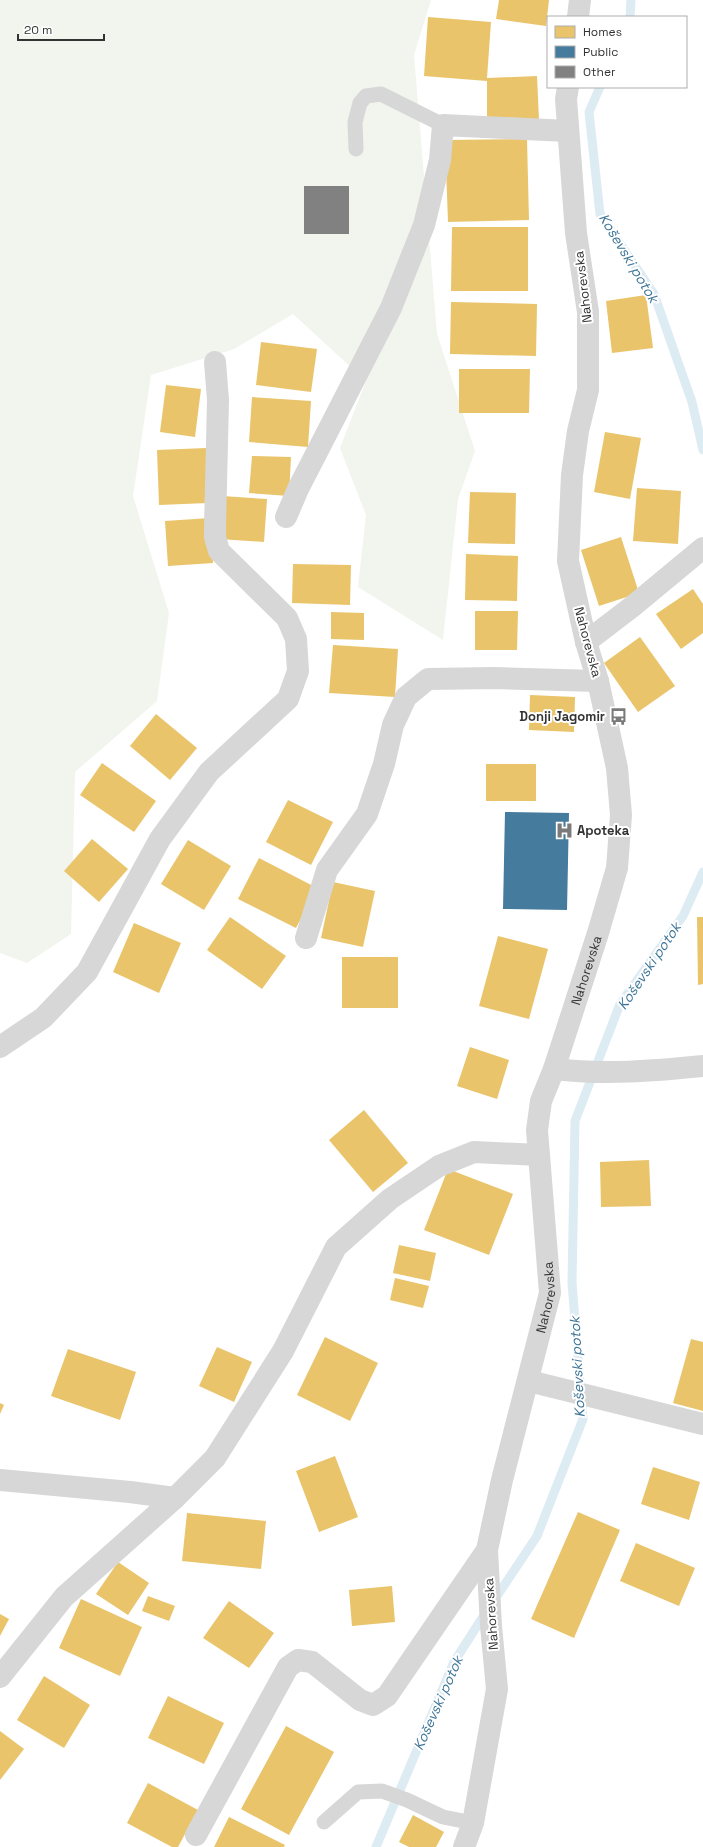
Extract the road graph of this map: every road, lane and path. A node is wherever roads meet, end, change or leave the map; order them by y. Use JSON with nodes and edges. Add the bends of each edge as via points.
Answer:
{"nodes":[{"id":1,"x":580,"y":0,"type":"edge"},
{"id":2,"x":578,"y":16,"type":"edge"},
{"id":3,"x":568,"y":88,"type":"edge"},
{"id":4,"x":443,"y":125,"type":"junction"},
{"id":5,"x":568,"y":131,"type":"junction"},
{"id":6,"x":356,"y":149,"type":"dead end"},
{"id":7,"x":215,"y":362,"type":"dead end"},
{"id":8,"x":286,"y":517,"type":"dead end"},
{"id":9,"x":703,"y":548,"type":"edge"},
{"id":10,"x":586,"y":642,"type":"junction"},
{"id":11,"x":598,"y":681,"type":"junction"},
{"id":12,"x":306,"y":938,"type":"dead end"},
{"id":13,"x":0,"y":1047,"type":"edge"},
{"id":14,"x":703,"y":1066,"type":"edge"},
{"id":15,"x":564,"y":1070,"type":"junction"},
{"id":16,"x":539,"y":1155,"type":"junction"},
{"id":17,"x":529,"y":1381,"type":"junction"},
{"id":18,"x":703,"y":1424,"type":"edge"},
{"id":19,"x":0,"y":1480,"type":"edge"},
{"id":20,"x":175,"y":1498,"type":"junction"},
{"id":21,"x":487,"y":1556,"type":"junction"},
{"id":22,"x":0,"y":1677,"type":"edge"},
{"id":23,"x":324,"y":1822,"type":"dead end"},
{"id":24,"x":473,"y":1823,"type":"junction"},
{"id":25,"x":196,"y":1835,"type":"dead end"},
{"id":26,"x":464,"y":1847,"type":"edge"}],
"edges":[{"from":1,"to":2,"type":"street"},
{"from":3,"to":5,"type":"street","name":"Nahorevska"},
{"from":4,"to":5,"type":"street"},
{"from":4,"to":6,"type":"lane","via":[[381,94],[366,96],[360,103],[355,122]]},
{"from":4,"to":8,"type":"street","via":[[440,160],[424,225],[391,308]]},
{"from":5,"to":10,"type":"street","name":"Nahorevska","via":[[576,233],[588,312],[588,390],[578,431],[572,475],[568,561]]},
{"from":7,"to":13,"type":"street","via":[[218,400],[215,527],[217,545],[219,551],[287,618],[296,639],[298,671],[288,699],[209,772],[160,839],[87,972],[43,1018]]},
{"from":9,"to":10,"type":"street"},
{"from":10,"to":11,"type":"street","name":"Nahorevska"},
{"from":11,"to":12,"type":"street","via":[[428,679],[406,698],[392,725],[384,764],[367,814],[327,870]]},
{"from":11,"to":15,"type":"street","name":"Nahorevska","via":[[617,768],[621,815],[617,868]]},
{"from":14,"to":15,"type":"street","via":[[626,1072]]},
{"from":15,"to":16,"type":"street","name":"Nahorevska","via":[[541,1101],[537,1130]]},
{"from":16,"to":17,"type":"street","name":"Nahorevska","via":[[550,1293]]},
{"from":16,"to":20,"type":"street","via":[[474,1152],[439,1166],[390,1199],[336,1247],[283,1351],[215,1458]]},
{"from":17,"to":18,"type":"street"},
{"from":17,"to":21,"type":"street","name":"Nahorevska","via":[[502,1480]]},
{"from":19,"to":20,"type":"street"},
{"from":20,"to":22,"type":"street","via":[[64,1597]]},
{"from":21,"to":24,"type":"street","name":"Nahorevska","via":[[497,1689]]},
{"from":21,"to":25,"type":"street","via":[[387,1696],[373,1704],[360,1700],[312,1662],[298,1660],[288,1668]]},
{"from":23,"to":24,"type":"lane","via":[[358,1792],[382,1791],[443,1817]]},
{"from":24,"to":26,"type":"street","name":"Nahorevska"}]}
